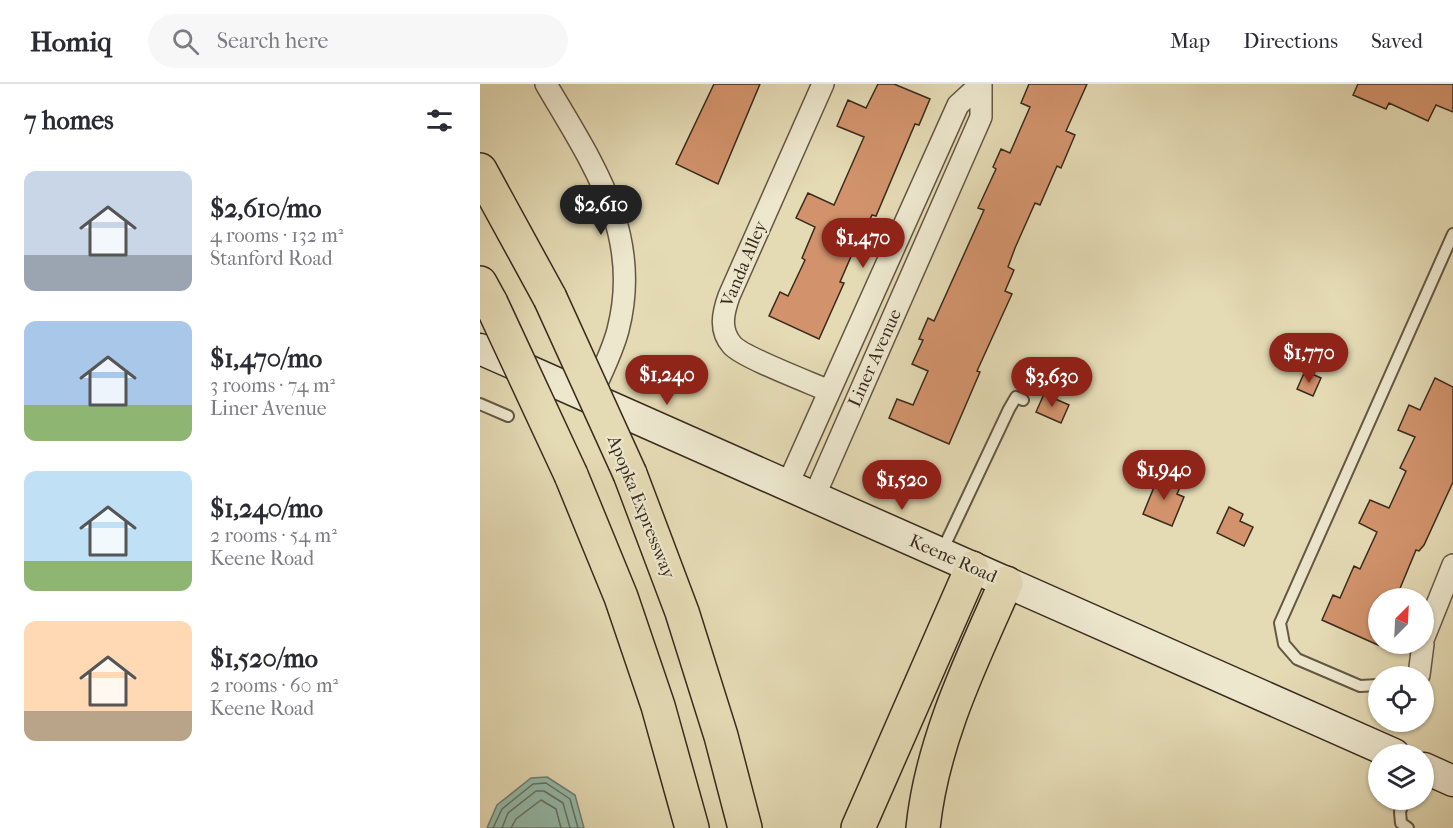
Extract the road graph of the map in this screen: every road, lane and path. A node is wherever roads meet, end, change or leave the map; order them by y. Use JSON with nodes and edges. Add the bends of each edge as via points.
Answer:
{"nodes":[{"id":1,"x":546,"y":84,"type":"edge"},
{"id":2,"x":823,"y":84,"type":"edge"},
{"id":3,"x":980,"y":84,"type":"edge"},
{"id":4,"x":480,"y":170,"type":"edge"},
{"id":5,"x":1453,"y":234,"type":"edge"},
{"id":6,"x":485,"y":293,"type":"edge"},
{"id":7,"x":480,"y":349,"type":"edge"},
{"id":8,"x":829,"y":391,"type":"junction"},
{"id":9,"x":590,"y":398,"type":"junction"},
{"id":10,"x":1023,"y":400,"type":"dead end"},
{"id":11,"x":480,"y":405,"type":"edge"},
{"id":12,"x":508,"y":416,"type":"dead end"},
{"id":13,"x":800,"y":491,"type":"junction"},
{"id":14,"x":940,"y":554,"type":"junction"},
{"id":15,"x":1453,"y":565,"type":"edge"},
{"id":16,"x":972,"y":568,"type":"junction"},
{"id":17,"x":1006,"y":583,"type":"junction"},
{"id":18,"x":1434,"y":612,"type":"edge"},
{"id":19,"x":1368,"y":686,"type":"edge"},
{"id":20,"x":1371,"y":744,"type":"edge"},
{"id":21,"x":1434,"y":772,"type":"edge"},
{"id":22,"x":1453,"y":781,"type":"edge"},
{"id":23,"x":1401,"y":810,"type":"edge"},
{"id":24,"x":692,"y":828,"type":"edge"},
{"id":25,"x":745,"y":828,"type":"edge"},
{"id":26,"x":858,"y":828,"type":"edge"},
{"id":27,"x":923,"y":828,"type":"edge"},
{"id":28,"x":1408,"y":828,"type":"edge"}],
"edges":[{"from":1,"to":9,"type":"street","via":[[604,185],[623,242],[624,286],[618,330]]},
{"from":2,"to":8,"type":"street","name":"Vanda Alley","via":[[723,315],[724,332],[732,346]]},
{"from":3,"to":8,"type":"street","name":"Liner Avenue","via":[[958,105]]},
{"from":3,"to":13,"type":"street","name":"Liner Avenue","via":[[981,117]]},
{"from":4,"to":25,"type":"highway","name":"Apopka Expressway","bridge":true,"via":[[550,298],[630,474],[682,612]]},
{"from":5,"to":19,"type":"lane","via":[[1280,623],[1284,644],[1297,658],[1360,686]]},
{"from":6,"to":24,"type":"highway","bridge":true,"via":[[571,475],[621,597],[658,706]]},
{"from":7,"to":9,"type":"main road","name":"Keene Road"},
{"from":8,"to":13,"type":"street","name":"Liner Avenue"},
{"from":9,"to":13,"type":"main road","name":"Keene Road"},
{"from":10,"to":14,"type":"lane","via":[[1016,397],[1009,409]]},
{"from":11,"to":12,"type":"lane"},
{"from":13,"to":14,"type":"main road","name":"Keene Road"},
{"from":14,"to":16,"type":"main road","name":"Keene Road"},
{"from":15,"to":18,"type":"street"},
{"from":16,"to":17,"type":"main road","name":"Keene Road"},
{"from":16,"to":26,"type":"highway"},
{"from":17,"to":20,"type":"main road","name":"Keene Road"},
{"from":17,"to":27,"type":"highway","via":[[954,700],[932,769]]},
{"from":21,"to":22,"type":"main road"},
{"from":23,"to":28,"type":"lane","via":[[1401,823]]}]}
